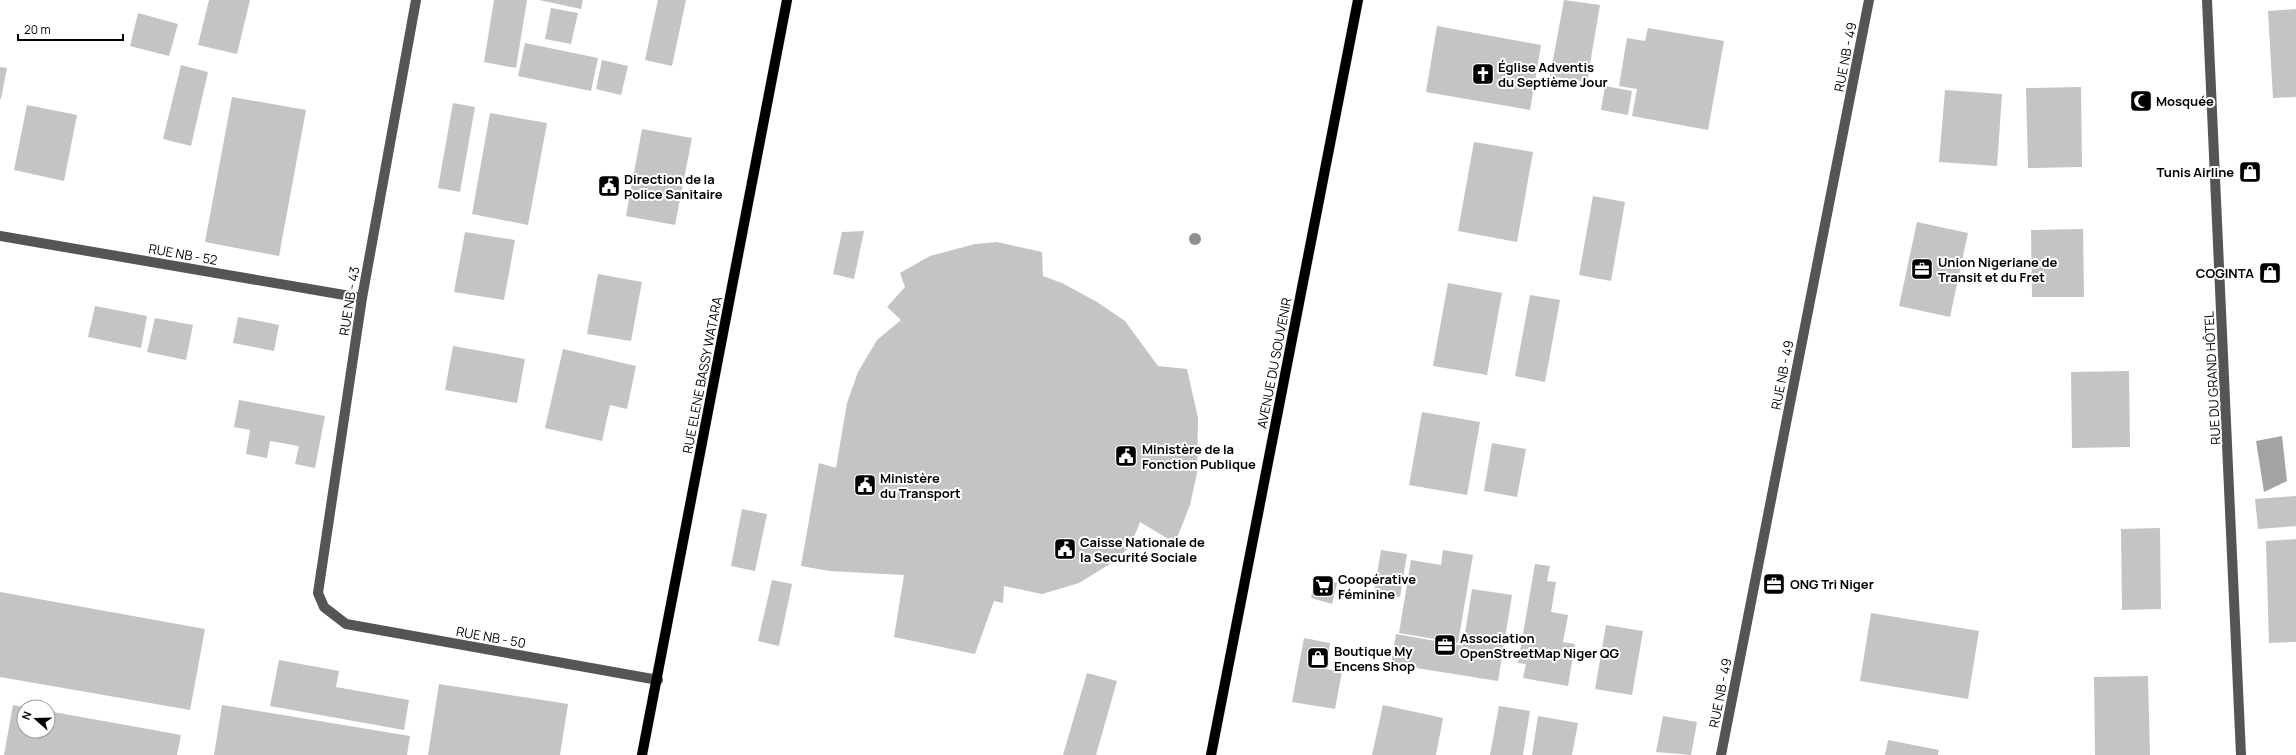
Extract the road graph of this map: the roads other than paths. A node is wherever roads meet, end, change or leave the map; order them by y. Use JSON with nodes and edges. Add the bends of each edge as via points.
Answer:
{"nodes":[{"id":1,"x":416,"y":0,"type":"edge"},
{"id":2,"x":787,"y":0,"type":"edge"},
{"id":3,"x":1358,"y":0,"type":"edge"},
{"id":4,"x":1870,"y":0,"type":"edge"},
{"id":5,"x":2207,"y":0,"type":"edge"},
{"id":6,"x":0,"y":236,"type":"edge"},
{"id":7,"x":362,"y":298,"type":"junction"},
{"id":8,"x":324,"y":607,"type":"joint"},
{"id":9,"x":658,"y":680,"type":"junction"},
{"id":10,"x":642,"y":755,"type":"edge"},
{"id":11,"x":1211,"y":755,"type":"edge"},
{"id":12,"x":1721,"y":755,"type":"edge"},
{"id":13,"x":2241,"y":755,"type":"edge"}],
"edges":[{"from":1,"to":7,"type":"street","name":"RUE NB - 43"},
{"from":2,"to":9,"type":"main road","name":"RUE ELENE BASSY WATARA"},
{"from":3,"to":11,"type":"main road","name":"AVENUE DU SOUVENIR"},
{"from":4,"to":12,"type":"street","name":"RUE NB - 49"},
{"from":5,"to":13,"type":"street","name":"RUE DU GRAND HÔTEL"},
{"from":6,"to":7,"type":"street","name":"RUE NB - 52"},
{"from":7,"to":8,"type":"street","name":"RUE NB - 43","via":[[318,593]]},
{"from":8,"to":9,"type":"street","name":"RUE NB - 50","via":[[346,624]]},
{"from":9,"to":10,"type":"main road","name":"RUE ELENE BASSY WATARA"}]}
